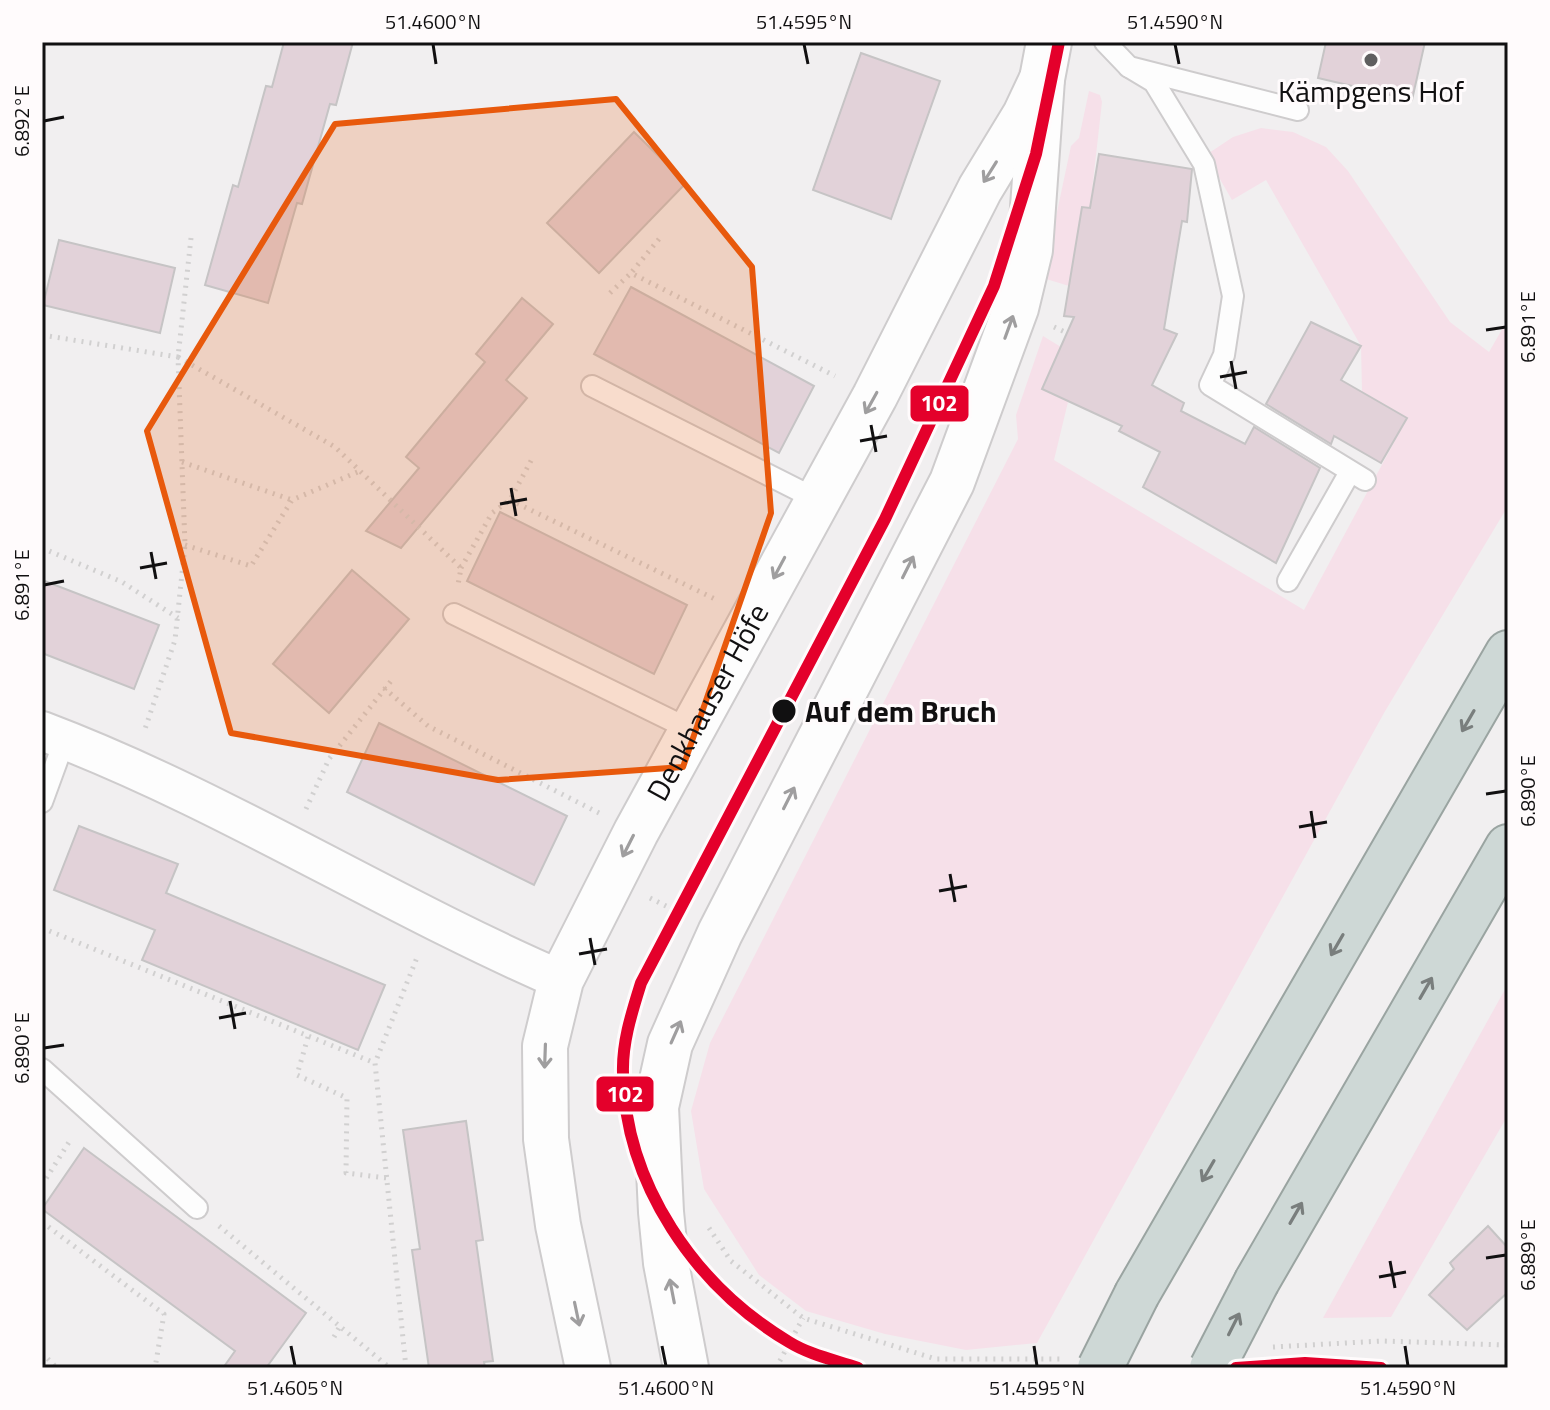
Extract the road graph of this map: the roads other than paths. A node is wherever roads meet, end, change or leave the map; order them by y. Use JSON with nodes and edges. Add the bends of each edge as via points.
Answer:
{"nodes":[{"id":1,"x":1105,"y":42,"type":"edge"},
{"id":2,"x":1046,"y":61,"type":"edge"},
{"id":3,"x":1129,"y":67,"type":"junction"},
{"id":4,"x":1298,"y":110,"type":"dead end"},
{"id":5,"x":592,"y":386,"type":"dead end"},
{"id":6,"x":816,"y":499,"type":"junction"},
{"id":7,"x":1288,"y":581,"type":"dead end"},
{"id":8,"x":454,"y":614,"type":"road end"},
{"id":9,"x":1508,"y":653,"type":"edge"},
{"id":10,"x":691,"y":730,"type":"junction"},
{"id":11,"x":54,"y":735,"type":"edge"},
{"id":12,"x":42,"y":802,"type":"edge"},
{"id":13,"x":1508,"y":847,"type":"edge"},
{"id":14,"x":561,"y":980,"type":"junction"},
{"id":15,"x":42,"y":1069,"type":"edge"},
{"id":16,"x":197,"y":1208,"type":"road end"},
{"id":17,"x":1088,"y":1363,"type":"edge"},
{"id":18,"x":588,"y":1368,"type":"edge"},
{"id":19,"x":686,"y":1368,"type":"edge"},
{"id":20,"x":1212,"y":1368,"type":"edge"}],
"edges":[{"from":1,"to":3,"type":"lane"},
{"from":2,"to":6,"type":"street","name":"Denkhauser Höfe","one_way":true,"via":[[1025,115],[980,189]]},
{"from":19,"to":2,"type":"street","name":"Denkhauser Höfe","one_way":true,"via":[[666,1263],[656,1107],[670,1044],[720,933],[952,482],[1016,308],[1030,250]]},
{"from":3,"to":4,"type":"lane"},
{"from":3,"to":7,"type":"lane","via":[[1154,82],[1204,164],[1233,296],[1224,355],[1210,385],[1358,476]]},
{"from":5,"to":6,"type":"lane"},
{"from":6,"to":10,"type":"street","name":"Denkhauser Höfe","one_way":true},
{"from":8,"to":10,"type":"lane"},
{"from":9,"to":17,"type":"highway","one_way":true,"bridge":true,"via":[[1137,1294]]},
{"from":10,"to":14,"type":"street","name":"Denkhauser Höfe","one_way":true},
{"from":11,"to":12,"type":"lane"},
{"from":11,"to":14,"type":"street"},
{"from":20,"to":13,"type":"highway","one_way":true,"bridge":true},
{"from":14,"to":18,"type":"street","name":"Denkhauser Höfe","one_way":true,"via":[[545,1046],[546,1139]]},
{"from":15,"to":16,"type":"lane"}]}
